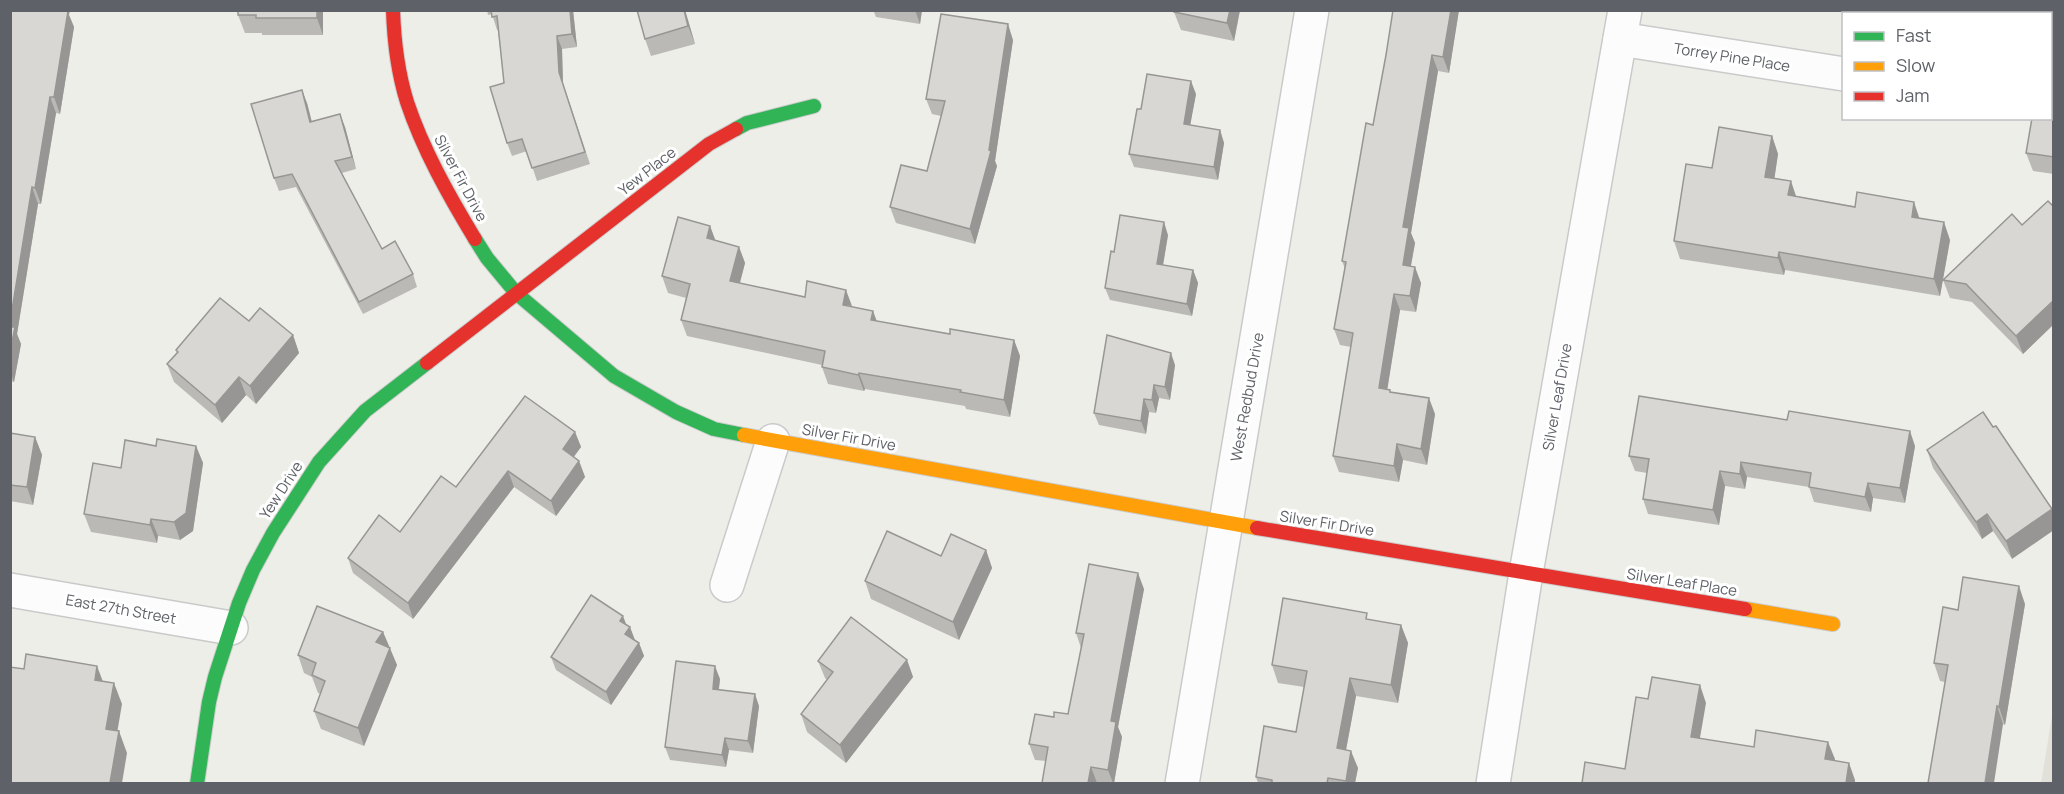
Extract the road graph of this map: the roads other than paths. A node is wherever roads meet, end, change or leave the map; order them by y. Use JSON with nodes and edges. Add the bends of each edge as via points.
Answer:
{"nodes":[{"id":1,"x":393,"y":10,"type":"edge"},
{"id":2,"x":1312,"y":10,"type":"edge"},
{"id":3,"x":1622,"y":25,"type":"edge"},
{"id":4,"x":1842,"y":74,"type":"edge"},
{"id":5,"x":814,"y":106,"type":"dead end"},
{"id":6,"x":516,"y":293,"type":"junction"},
{"id":7,"x":773,"y":441,"type":"junction"},
{"id":8,"x":1225,"y":523,"type":"junction"},
{"id":9,"x":1526,"y":573,"type":"junction"},
{"id":10,"x":727,"y":585,"type":"dead end"},
{"id":11,"x":10,"y":590,"type":"edge"},
{"id":12,"x":1833,"y":624,"type":"dead end"},
{"id":13,"x":231,"y":628,"type":"junction"},
{"id":14,"x":197,"y":783,"type":"edge"},
{"id":15,"x":1182,"y":783,"type":"edge"},
{"id":16,"x":1493,"y":783,"type":"edge"}],
"edges":[{"from":1,"to":6,"type":"street","name":"Silver Fir Drive","via":[[406,99],[417,130],[455,206],[487,258]]},
{"from":2,"to":8,"type":"street","name":"West Redbud Drive"},
{"from":3,"to":4,"type":"street","name":"Torrey Pine Place"},
{"from":3,"to":9,"type":"street","name":"Silver Leaf Drive"},
{"from":5,"to":6,"type":"street","name":"Yew Place","via":[[747,123],[709,144]]},
{"from":6,"to":7,"type":"street","name":"Silver Fir Drive","via":[[614,376],[634,388],[714,429]]},
{"from":6,"to":13,"type":"street","name":"Yew Drive","via":[[365,411],[319,462],[253,570]]},
{"from":7,"to":8,"type":"street","name":"Silver Fir Drive"},
{"from":7,"to":10,"type":"street"},
{"from":8,"to":9,"type":"street","name":"Silver Fir Drive"},
{"from":8,"to":15,"type":"street","name":"West Redbud Drive"},
{"from":9,"to":12,"type":"street","name":"Silver Leaf Place"},
{"from":9,"to":16,"type":"street","name":"Silver Leaf Drive"},
{"from":11,"to":13,"type":"street","name":"East 27th Street"},
{"from":13,"to":14,"type":"street","name":"Yew Drive","via":[[209,702]]}]}
